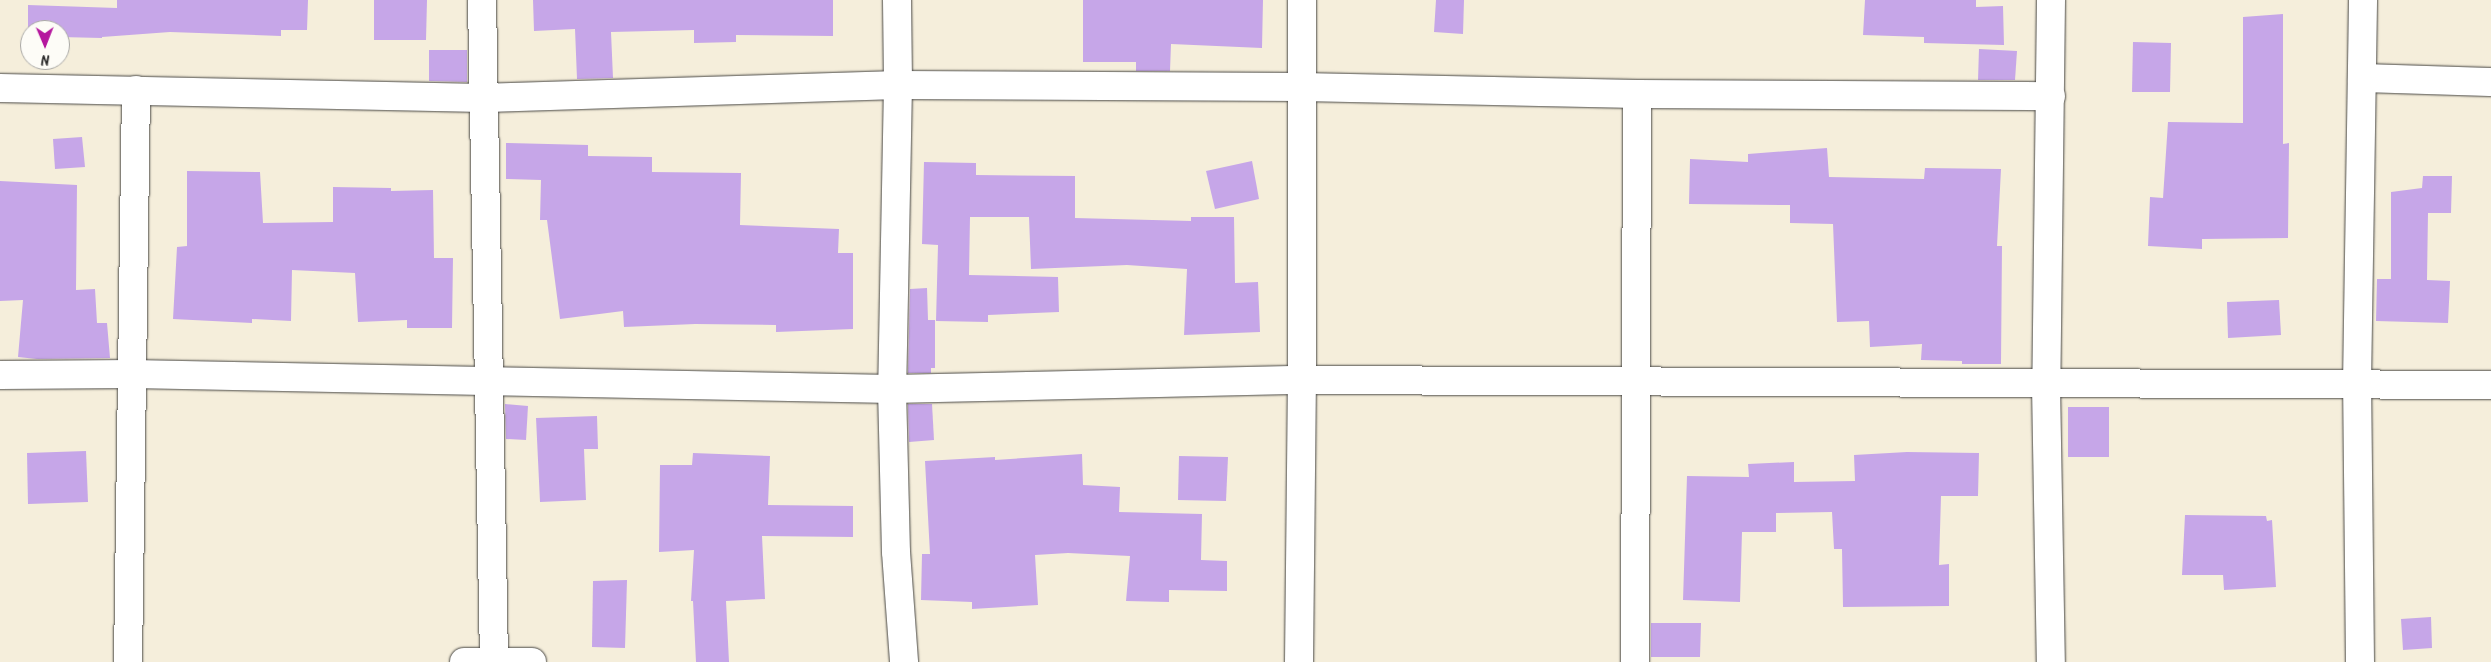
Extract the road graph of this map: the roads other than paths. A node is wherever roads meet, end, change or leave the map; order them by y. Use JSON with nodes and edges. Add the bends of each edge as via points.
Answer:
{"nodes":[{"id":1,"x":482,"y":0,"type":"edge"},
{"id":2,"x":897,"y":0,"type":"edge"},
{"id":3,"x":1302,"y":0,"type":"edge"},
{"id":4,"x":2050,"y":0,"type":"edge"},
{"id":5,"x":2363,"y":0,"type":"edge"},
{"id":6,"x":2362,"y":78,"type":"junction"},
{"id":7,"x":2491,"y":82,"type":"edge"},
{"id":8,"x":898,"y":85,"type":"junction"},
{"id":9,"x":1302,"y":87,"type":"junction"},
{"id":10,"x":0,"y":88,"type":"edge"},
{"id":11,"x":136,"y":90,"type":"junction"},
{"id":12,"x":1636,"y":94,"type":"junction"},
{"id":13,"x":2051,"y":96,"type":"junction"},
{"id":14,"x":483,"y":98,"type":"junction"},
{"id":15,"x":0,"y":374,"type":"edge"},
{"id":16,"x":132,"y":374,"type":"junction"},
{"id":17,"x":1302,"y":380,"type":"junction"},
{"id":18,"x":487,"y":383,"type":"junction"},
{"id":19,"x":1635,"y":383,"type":"junction"},
{"id":20,"x":2357,"y":384,"type":"junction"},
{"id":21,"x":2046,"y":385,"type":"junction"},
{"id":22,"x":2491,"y":385,"type":"edge"},
{"id":23,"x":892,"y":389,"type":"junction"},
{"id":24,"x":494,"y":661,"type":"edge"},
{"id":25,"x":128,"y":662,"type":"edge"},
{"id":26,"x":464,"y":662,"type":"edge"},
{"id":27,"x":532,"y":662,"type":"edge"},
{"id":28,"x":904,"y":662,"type":"edge"},
{"id":29,"x":1299,"y":662,"type":"edge"},
{"id":30,"x":1635,"y":662,"type":"edge"},
{"id":31,"x":2051,"y":662,"type":"edge"},
{"id":32,"x":2360,"y":662,"type":"edge"}],
"edges":[{"from":1,"to":14,"type":"street"},
{"from":2,"to":8,"type":"street"},
{"from":3,"to":9,"type":"street"},
{"from":4,"to":13,"type":"street"},
{"from":5,"to":6,"type":"street"},
{"from":6,"to":7,"type":"street"},
{"from":6,"to":20,"type":"street"},
{"from":8,"to":9,"type":"street"},
{"from":8,"to":14,"type":"street"},
{"from":8,"to":23,"type":"street"},
{"from":9,"to":12,"type":"street"},
{"from":9,"to":17,"type":"street"},
{"from":10,"to":11,"type":"street"},
{"from":11,"to":14,"type":"street"},
{"from":11,"to":16,"type":"street"},
{"from":12,"to":13,"type":"street"},
{"from":12,"to":19,"type":"street"},
{"from":13,"to":21,"type":"street"},
{"from":14,"to":18,"type":"street","via":[[488,242]]},
{"from":15,"to":16,"type":"street"},
{"from":16,"to":18,"type":"street"},
{"from":16,"to":25,"type":"street"},
{"from":17,"to":19,"type":"street"},
{"from":17,"to":23,"type":"street"},
{"from":17,"to":29,"type":"street"},
{"from":18,"to":23,"type":"street"},
{"from":18,"to":24,"type":"street"},
{"from":19,"to":21,"type":"street"},
{"from":19,"to":30,"type":"street"},
{"from":20,"to":21,"type":"street"},
{"from":20,"to":22,"type":"street"},
{"from":20,"to":32,"type":"street"},
{"from":21,"to":31,"type":"street"},
{"from":23,"to":28,"type":"street","via":[[896,552]]},
{"from":24,"to":26,"type":"street"},
{"from":24,"to":27,"type":"street"}]}
